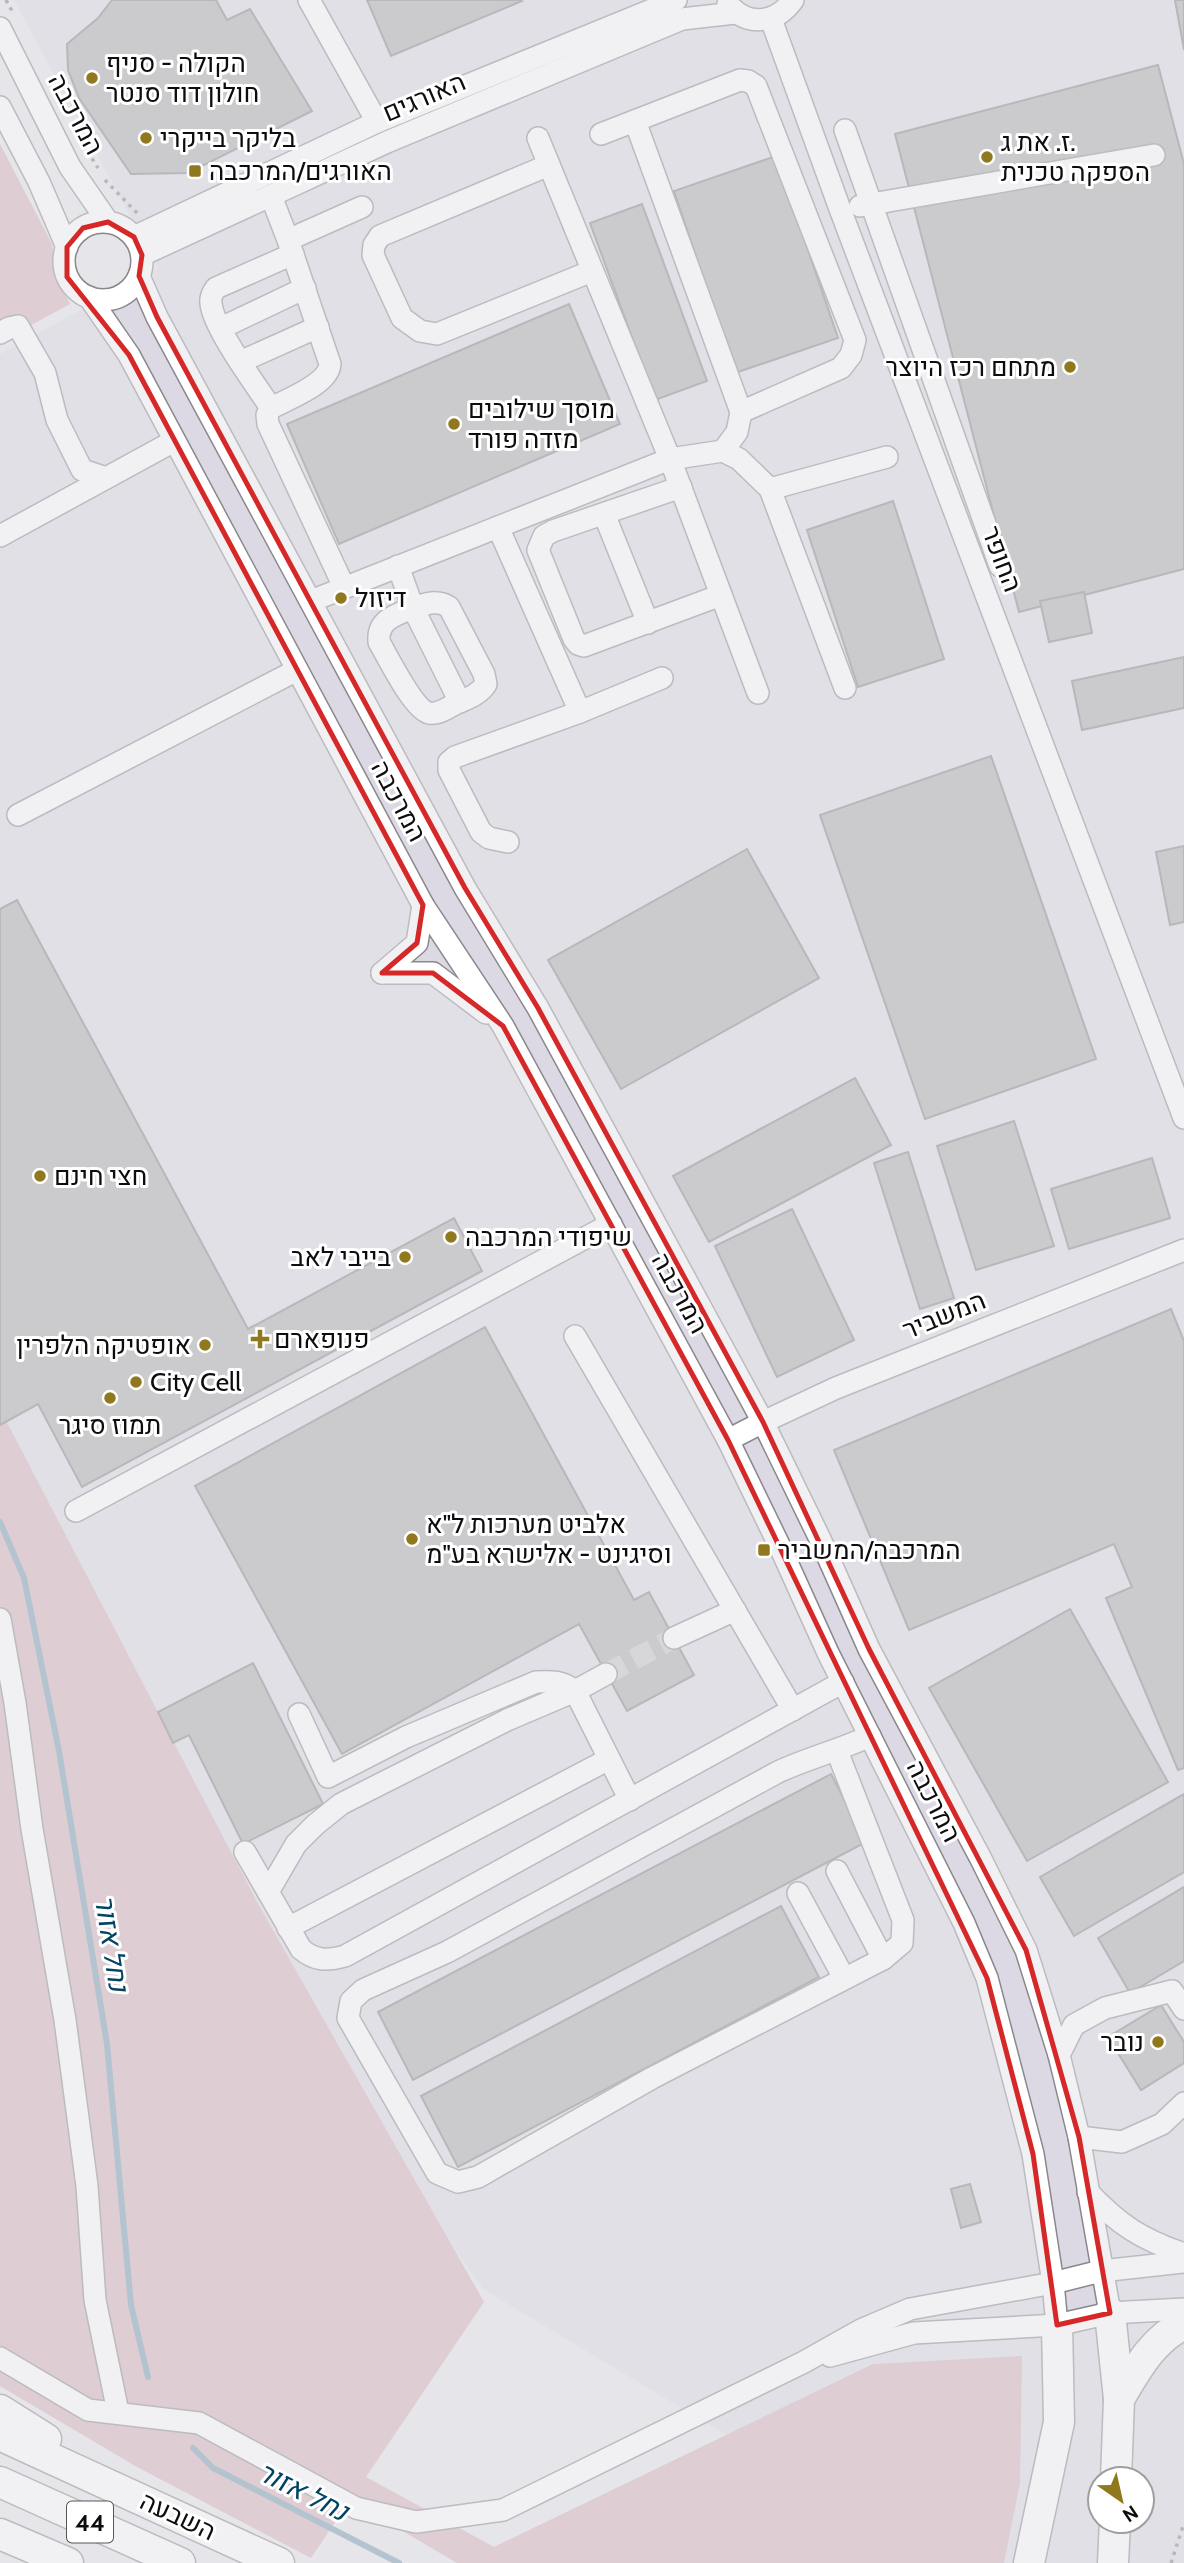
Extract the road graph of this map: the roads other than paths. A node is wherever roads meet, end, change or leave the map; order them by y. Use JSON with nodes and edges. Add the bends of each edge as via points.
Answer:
{"nodes":[{"id":1,"x":309,"y":0,"type":"edge"},
{"id":2,"x":676,"y":0,"type":"edge"},
{"id":3,"x":793,"y":0,"type":"edge"},
{"id":4,"x":730,"y":6,"type":"edge"},
{"id":5,"x":771,"y":19,"type":"junction"},
{"id":6,"x":0,"y":28,"type":"edge"},
{"id":7,"x":0,"y":107,"type":"edge"},
{"id":8,"x":635,"y":121,"type":"junction"},
{"id":9,"x":377,"y":122,"type":"junction"},
{"id":10,"x":845,"y":130,"type":"dead end"},
{"id":11,"x":601,"y":134,"type":"dead end"},
{"id":12,"x":538,"y":138,"type":"dead end"},
{"id":13,"x":1154,"y":155,"type":"dead end"},
{"id":14,"x":549,"y":165,"type":"junction"},
{"id":15,"x":271,"y":196,"type":"junction"},
{"id":16,"x":871,"y":204,"type":"junction"},
{"id":17,"x":362,"y":207,"type":"dead end"},
{"id":18,"x":840,"y":209,"type":"junction"},
{"id":19,"x":108,"y":222,"type":"junction"},
{"id":20,"x":67,"y":247,"type":"junction"},
{"id":21,"x":291,"y":247,"type":"junction"},
{"id":22,"x":139,"y":256,"type":"junction"},
{"id":23,"x":593,"y":271,"type":"junction"},
{"id":24,"x":305,"y":288,"type":"junction"},
{"id":25,"x":89,"y":297,"type":"junction"},
{"id":26,"x":318,"y":327,"type":"junction"},
{"id":27,"x":221,"y":328,"type":"junction"},
{"id":28,"x":0,"y":333,"type":"edge"},
{"id":29,"x":240,"y":362,"type":"junction"},
{"id":30,"x":271,"y":408,"type":"junction"},
{"id":31,"x":740,"y":412,"type":"junction"},
{"id":32,"x":174,"y":441,"type":"junction"},
{"id":33,"x":723,"y":451,"type":"junction"},
{"id":34,"x":887,"y":457,"type":"dead end"},
{"id":35,"x":670,"y":459,"type":"junction"},
{"id":36,"x":106,"y":478,"type":"junction"},
{"id":37,"x":681,"y":487,"type":"junction"},
{"id":38,"x":770,"y":489,"type":"junction"},
{"id":39,"x":604,"y":514,"type":"junction"},
{"id":40,"x":498,"y":527,"type":"junction"},
{"id":41,"x":0,"y":536,"type":"edge"},
{"id":42,"x":398,"y":566,"type":"junction"},
{"id":43,"x":1000,"y":566,"type":"dead end"},
{"id":44,"x":344,"y":587,"type":"junction"},
{"id":45,"x":721,"y":595,"type":"junction"},
{"id":46,"x":311,"y":601,"type":"junction"},
{"id":47,"x":413,"y":608,"type":"junction"},
{"id":48,"x":648,"y":623,"type":"junction"},
{"id":49,"x":297,"y":670,"type":"junction"},
{"id":50,"x":662,"y":678,"type":"dead end"},
{"id":51,"x":845,"y":688,"type":"dead end"},
{"id":52,"x":758,"y":694,"type":"dead end"},
{"id":53,"x":460,"y":702,"type":"junction"},
{"id":54,"x":580,"y":712,"type":"junction"},
{"id":55,"x":18,"y":815,"type":"dead end"},
{"id":56,"x":508,"y":842,"type":"dead end"},
{"id":57,"x":423,"y":905,"type":"junction"},
{"id":58,"x":503,"y":1026,"type":"junction"},
{"id":59,"x":1184,"y":1118,"type":"edge"},
{"id":60,"x":611,"y":1224,"type":"junction"},
{"id":61,"x":1184,"y":1250,"type":"edge"},
{"id":62,"x":575,"y":1336,"type":"dead end"},
{"id":63,"x":762,"y":1422,"type":"junction"},
{"id":64,"x":728,"y":1440,"type":"junction"},
{"id":65,"x":76,"y":1511,"type":"dead end"},
{"id":66,"x":735,"y":1610,"type":"junction"},
{"id":67,"x":0,"y":1619,"type":"edge"},
{"id":68,"x":674,"y":1638,"type":"tunnel mouth"},
{"id":69,"x":606,"y":1674,"type":"tunnel mouth"},
{"id":70,"x":843,"y":1682,"type":"junction"},
{"id":71,"x":575,"y":1691,"type":"junction"},
{"id":72,"x":793,"y":1710,"type":"junction"},
{"id":73,"x":299,"y":1714,"type":"dead end"},
{"id":74,"x":870,"y":1736,"type":"junction"},
{"id":75,"x":836,"y":1751,"type":"junction"},
{"id":76,"x":609,"y":1759,"type":"junction"},
{"id":77,"x":328,"y":1777,"type":"junction"},
{"id":78,"x":630,"y":1800,"type":"junction"},
{"id":79,"x":341,"y":1804,"type":"junction"},
{"id":80,"x":245,"y":1852,"type":"dead end"},
{"id":81,"x":837,"y":1871,"type":"dead end"},
{"id":82,"x":268,"y":1892,"type":"junction"},
{"id":83,"x":798,"y":1893,"type":"dead end"},
{"id":84,"x":288,"y":1928,"type":"junction"},
{"id":85,"x":883,"y":1959,"type":"junction"},
{"id":86,"x":844,"y":1978,"type":"junction"},
{"id":87,"x":1178,"y":1987,"type":"edge"},
{"id":88,"x":1184,"y":2009,"type":"edge"},
{"id":89,"x":1059,"y":2055,"type":"junction"},
{"id":90,"x":1184,"y":2103,"type":"edge"},
{"id":91,"x":1079,"y":2137,"type":"junction"},
{"id":92,"x":1088,"y":2193,"type":"junction"},
{"id":93,"x":1184,"y":2254,"type":"edge"},
{"id":94,"x":1184,"y":2262,"type":"edge"},
{"id":95,"x":1101,"y":2271,"type":"junction"},
{"id":96,"x":1053,"y":2283,"type":"junction"},
{"id":97,"x":1184,"y":2309,"type":"edge"},
{"id":98,"x":1110,"y":2313,"type":"junction"},
{"id":99,"x":1184,"y":2324,"type":"edge"},
{"id":100,"x":1057,"y":2325,"type":"junction"},
{"id":101,"x":0,"y":2358,"type":"edge"},
{"id":102,"x":804,"y":2362,"type":"junction"},
{"id":103,"x":1119,"y":2399,"type":"junction"},
{"id":104,"x":0,"y":2410,"type":"edge"},
{"id":105,"x":118,"y":2412,"type":"junction"},
{"id":106,"x":0,"y":2435,"type":"edge"},
{"id":107,"x":1117,"y":2465,"type":"edge"},
{"id":108,"x":0,"y":2482,"type":"edge"},
{"id":109,"x":145,"y":2501,"type":"junction"},
{"id":110,"x":0,"y":2534,"type":"edge"},
{"id":111,"x":1114,"y":2535,"type":"edge"},
{"id":112,"x":68,"y":2563,"type":"edge"},
{"id":113,"x":180,"y":2563,"type":"edge"},
{"id":114,"x":279,"y":2563,"type":"edge"},
{"id":115,"x":1029,"y":2563,"type":"edge"},
{"id":116,"x":1113,"y":2563,"type":"edge"}],
"edges":[{"from":1,"to":9,"type":"street"},
{"from":2,"to":9,"type":"street","name":"האורגים"},
{"from":3,"to":5,"type":"street"},
{"from":4,"to":5,"type":"street","name":"האורגים","via":[[746,19]]},
{"from":4,"to":15,"type":"street","name":"האורגים","via":[[682,19],[387,142]]},
{"from":5,"to":18,"type":"street","name":"החופר"},
{"from":6,"to":19,"type":"street","name":"המרכבה","via":[[70,167]]},
{"from":7,"to":20,"type":"street"},
{"from":8,"to":11,"type":"street"},
{"from":8,"to":31,"type":"street"},
{"from":8,"to":31,"type":"street","via":[[740,80],[756,86],[855,340],[841,368]]},
{"from":9,"to":22,"type":"street","name":"האורגים"},
{"from":10,"to":16,"type":"street"},
{"from":12,"to":14,"type":"street"},
{"from":13,"to":16,"type":"street"},
{"from":14,"to":23,"type":"street"},
{"from":14,"to":23,"type":"street","via":[[380,236],[373,255],[402,318],[420,331],[438,334]]},
{"from":15,"to":21,"type":"street"},
{"from":15,"to":22,"type":"street","name":"האורגים"},
{"from":16,"to":18,"type":"street"},
{"from":16,"to":43,"type":"street"},
{"from":17,"to":21,"type":"street"},
{"from":18,"to":59,"type":"street","name":"החופר"},
{"from":19,"to":20,"type":"street","via":[[83,228]]},
{"from":19,"to":22,"type":"street","via":[[122,226]]},
{"from":20,"to":25,"type":"street","via":[[67,277]]},
{"from":21,"to":24,"type":"street"},
{"from":21,"to":27,"type":"street","via":[[216,288],[210,304]]},
{"from":22,"to":25,"type":"street","via":[[131,289],[104,300]]},
{"from":22,"to":46,"type":"street","name":"המרכבה","via":[[158,317]]},
{"from":23,"to":35,"type":"street"},
{"from":24,"to":26,"type":"street"},
{"from":24,"to":27,"type":"street"},
{"from":25,"to":32,"type":"street","name":"המרכבה","via":[[130,355]]},
{"from":26,"to":29,"type":"street"},
{"from":26,"to":30,"type":"street","via":[[329,372],[323,380]]},
{"from":27,"to":29,"type":"street"},
{"from":28,"to":36,"type":"street","via":[[18,326],[45,373],[57,420],[82,470]]},
{"from":29,"to":30,"type":"street"},
{"from":30,"to":44,"type":"street","via":[[268,424]]},
{"from":31,"to":33,"type":"street","via":[[737,432]]},
{"from":32,"to":36,"type":"street"},
{"from":32,"to":49,"type":"street","name":"המרכבה"},
{"from":33,"to":35,"type":"street"},
{"from":33,"to":38,"type":"street","via":[[740,459]]},
{"from":34,"to":38,"type":"street"},
{"from":35,"to":37,"type":"street"},
{"from":35,"to":40,"type":"street"},
{"from":36,"to":41,"type":"street"},
{"from":37,"to":39,"type":"street"},
{"from":37,"to":45,"type":"street"},
{"from":38,"to":51,"type":"street"},
{"from":39,"to":48,"type":"street"},
{"from":39,"to":48,"type":"street","via":[[553,531],[541,540],[538,550],[578,644],[584,646]]},
{"from":40,"to":42,"type":"street"},
{"from":40,"to":54,"type":"street"},
{"from":42,"to":44,"type":"street"},
{"from":42,"to":47,"type":"street"},
{"from":44,"to":46,"type":"street"},
{"from":45,"to":48,"type":"street"},
{"from":45,"to":52,"type":"street"},
{"from":46,"to":63,"type":"street","name":"המרכבה"},
{"from":47,"to":53,"type":"street"},
{"from":47,"to":53,"type":"street","via":[[435,602],[449,607],[484,674],[486,684],[481,691]]},
{"from":47,"to":53,"type":"street","via":[[387,619],[378,632],[379,642],[422,710],[437,713]]},
{"from":49,"to":55,"type":"street"},
{"from":49,"to":57,"type":"street","name":"המרכבה"},
{"from":50,"to":54,"type":"street"},
{"from":54,"to":56,"type":"street","via":[[449,762],[481,832]]},
{"from":57,"to":58,"type":"street","name":"המרכבה"},
{"from":57,"to":58,"type":"street","via":[[417,943],[382,973],[433,973]]},
{"from":58,"to":60,"type":"street","name":"המרכבה"},
{"from":60,"to":64,"type":"street","name":"המרכבה"},
{"from":60,"to":65,"type":"street"},
{"from":61,"to":63,"type":"street","name":"המשביר","via":[[836,1388]]},
{"from":62,"to":66,"type":"street"},
{"from":63,"to":64,"type":"street","name":"המשביר"},
{"from":63,"to":89,"type":"street","name":"המרכבה","via":[[869,1648],[1026,1950]]},
{"from":64,"to":70,"type":"street","name":"המרכבה"},
{"from":66,"to":68,"type":"street"},
{"from":66,"to":72,"type":"street"},
{"from":67,"to":105,"type":"street","via":[[65,2020],[87,2186],[95,2300]]},
{"from":69,"to":71,"type":"street"},
{"from":70,"to":72,"type":"street"},
{"from":70,"to":74,"type":"street","name":"המרכבה"},
{"from":71,"to":76,"type":"street"},
{"from":71,"to":77,"type":"street","via":[[566,1684],[536,1682],[406,1737]]},
{"from":71,"to":79,"type":"street"},
{"from":72,"to":78,"type":"street"},
{"from":73,"to":77,"type":"street"},
{"from":74,"to":75,"type":"street"},
{"from":74,"to":96,"type":"street","name":"המרכבה","via":[[987,1978],[1033,2154]]},
{"from":75,"to":85,"type":"street","via":[[903,1920],[902,1943]]},
{"from":75,"to":86,"type":"street","via":[[778,1772],[447,1952],[363,1990],[351,2001],[348,2018],[437,2173],[458,2182],[478,2177],[652,2078]]},
{"from":76,"to":78,"type":"street"},
{"from":76,"to":84,"type":"street"},
{"from":77,"to":79,"type":"street"},
{"from":78,"to":84,"type":"street","via":[[345,1956],[312,1958],[300,1949]]},
{"from":79,"to":82,"type":"street","via":[[296,1844]]},
{"from":80,"to":82,"type":"street"},
{"from":81,"to":85,"type":"street"},
{"from":82,"to":84,"type":"street"},
{"from":83,"to":86,"type":"street"},
{"from":85,"to":86,"type":"street"},
{"from":87,"to":88,"type":"street"},
{"from":87,"to":89,"type":"street","via":[[1105,2008],[1074,2025]]},
{"from":89,"to":91,"type":"street","name":"המרכבה"},
{"from":90,"to":91,"type":"street","via":[[1162,2124],[1122,2142]]},
{"from":91,"to":92,"type":"street","name":"המרכבה"},
{"from":92,"to":93,"type":"street","via":[[1112,2217],[1149,2242]]},
{"from":92,"to":95,"type":"street","name":"המרכבה"},
{"from":94,"to":95,"type":"street"},
{"from":95,"to":96,"type":"street"},
{"from":95,"to":98,"type":"street","name":"המרכבה"},
{"from":96,"to":100,"type":"street","name":"המרכבה"},
{"from":96,"to":102,"type":"street","via":[[910,2309]]},
{"from":97,"to":98,"type":"street"},
{"from":98,"to":100,"type":"street"},
{"from":98,"to":103,"type":"highway"},
{"from":99,"to":103,"type":"highway","via":[[1168,2332],[1147,2353]]},
{"from":100,"to":102,"type":"street","via":[[914,2333]]},
{"from":100,"to":115,"type":"highway","via":[[1059,2422]]},
{"from":101,"to":105,"type":"street","via":[[88,2410]]},
{"from":102,"to":105,"type":"street","via":[[503,2510],[416,2522],[356,2508],[199,2423]]},
{"from":103,"to":107,"type":"highway"},
{"from":104,"to":109,"type":"highway"},
{"from":106,"to":109,"type":"highway","name":"השבעה","number":"44"},
{"from":108,"to":113,"type":"highway","name":"השבעה","number":"44"},
{"from":109,"to":114,"type":"highway","name":"השבעה","number":"44"},
{"from":110,"to":112,"type":"highway"},
{"from":111,"to":116,"type":"highway"}]}
